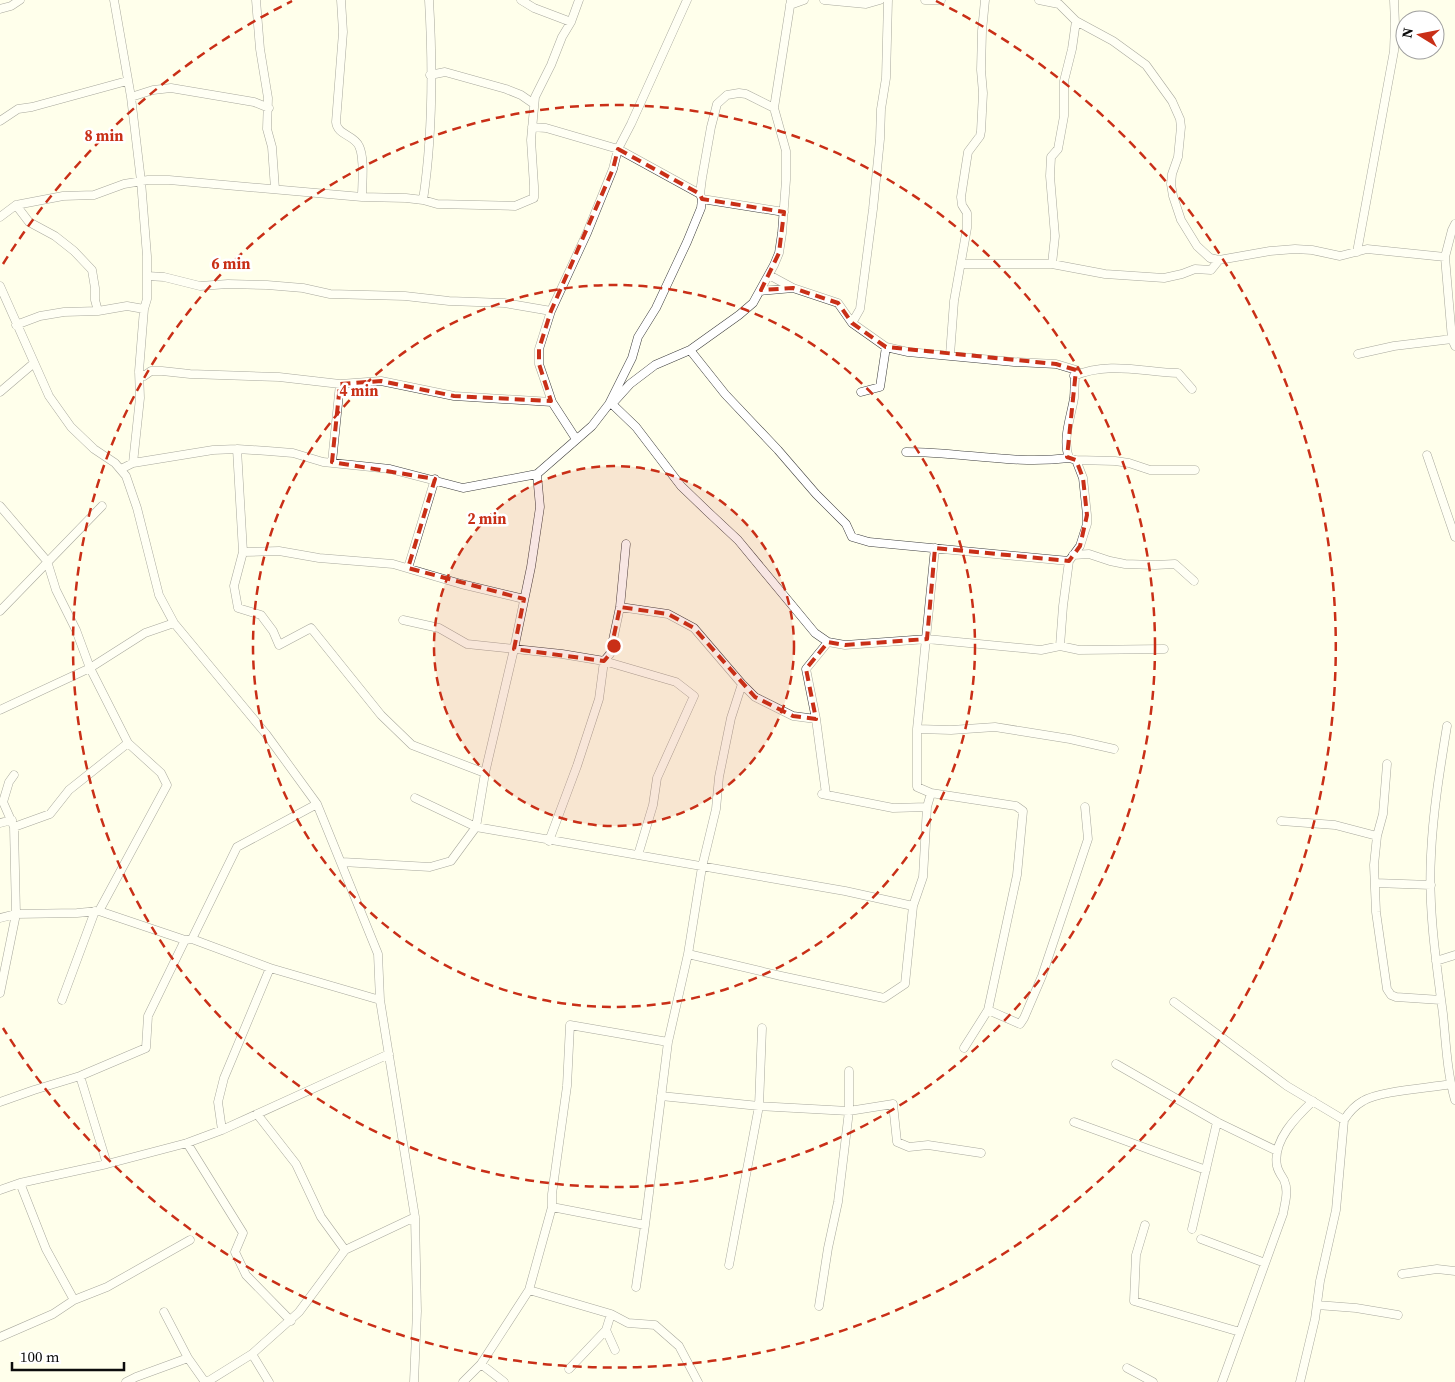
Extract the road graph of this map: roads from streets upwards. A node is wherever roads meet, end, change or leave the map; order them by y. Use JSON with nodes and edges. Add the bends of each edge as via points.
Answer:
{"nodes":[{"id":1,"x":20,"y":0,"type":"edge"},
{"id":2,"x":114,"y":0,"type":"edge"},
{"id":3,"x":256,"y":0,"type":"edge"},
{"id":4,"x":341,"y":0,"type":"edge"},
{"id":5,"x":429,"y":0,"type":"edge"},
{"id":6,"x":521,"y":0,"type":"edge"},
{"id":7,"x":579,"y":0,"type":"edge"},
{"id":8,"x":687,"y":0,"type":"edge"},
{"id":9,"x":804,"y":0,"type":"edge"},
{"id":10,"x":824,"y":0,"type":"edge"},
{"id":11,"x":880,"y":0,"type":"edge"},
{"id":12,"x":888,"y":0,"type":"edge"},
{"id":13,"x":926,"y":0,"type":"edge"},
{"id":14,"x":933,"y":0,"type":"edge"},
{"id":15,"x":941,"y":0,"type":"edge"},
{"id":16,"x":985,"y":0,"type":"edge"},
{"id":17,"x":1039,"y":0,"type":"edge"},
{"id":18,"x":1394,"y":0,"type":"edge"},
{"id":19,"x":1060,"y":2,"type":"edge"},
{"id":20,"x":790,"y":3,"type":"edge"},
{"id":21,"x":0,"y":9,"type":"edge"},
{"id":22,"x":1076,"y":21,"type":"junction"},
{"id":23,"x":570,"y":22,"type":"junction"},
{"id":24,"x":430,"y":75,"type":"junction"},
{"id":25,"x":127,"y":81,"type":"junction"},
{"id":26,"x":131,"y":97,"type":"junction"},
{"id":27,"x":268,"y":98,"type":"junction"},
{"id":28,"x":254,"y":102,"type":"junction"},
{"id":29,"x":534,"y":104,"type":"junction"},
{"id":30,"x":269,"y":108,"type":"junction"},
{"id":31,"x":774,"y":108,"type":"junction"},
{"id":32,"x":0,"y":121,"type":"edge"},
{"id":33,"x":532,"y":128,"type":"junction"},
{"id":34,"x":618,"y":149,"type":"junction"},
{"id":35,"x":141,"y":181,"type":"junction"},
{"id":36,"x":275,"y":189,"type":"junction"},
{"id":37,"x":701,"y":196,"type":"junction"},
{"id":38,"x":362,"y":197,"type":"junction"},
{"id":39,"x":423,"y":200,"type":"junction"},
{"id":40,"x":16,"y":205,"type":"junction"},
{"id":41,"x":784,"y":212,"type":"junction"},
{"id":42,"x":0,"y":217,"type":"edge"},
{"id":43,"x":1455,"y":224,"type":"edge"},
{"id":44,"x":1357,"y":252,"type":"junction"},
{"id":45,"x":1445,"y":257,"type":"junction"},
{"id":46,"x":1210,"y":258,"type":"junction"},
{"id":47,"x":1219,"y":260,"type":"junction"},
{"id":48,"x":961,"y":264,"type":"junction"},
{"id":49,"x":1052,"y":264,"type":"junction"},
{"id":50,"x":1211,"y":270,"type":"junction"},
{"id":51,"x":769,"y":275,"type":"junction"},
{"id":52,"x":147,"y":276,"type":"junction"},
{"id":53,"x":0,"y":286,"type":"edge"},
{"id":54,"x":793,"y":288,"type":"junction"},
{"id":55,"x":760,"y":290,"type":"junction"},
{"id":56,"x":144,"y":308,"type":"junction"},
{"id":57,"x":98,"y":310,"type":"junction"},
{"id":58,"x":551,"y":311,"type":"junction"},
{"id":59,"x":852,"y":323,"type":"junction"},
{"id":60,"x":16,"y":325,"type":"junction"},
{"id":61,"x":1454,"y":342,"type":"edge"},
{"id":62,"x":886,"y":347,"type":"junction"},
{"id":63,"x":690,"y":350,"type":"junction"},
{"id":64,"x":1358,"y":354,"type":"dead end"},
{"id":65,"x":950,"y":355,"type":"junction"},
{"id":66,"x":34,"y":363,"type":"junction"},
{"id":67,"x":139,"y":372,"type":"junction"},
{"id":68,"x":1074,"y":376,"type":"junction"},
{"id":69,"x":340,"y":384,"type":"junction"},
{"id":70,"x":1192,"y":389,"type":"dead end"},
{"id":71,"x":0,"y":392,"type":"edge"},
{"id":72,"x":861,"y":392,"type":"dead end"},
{"id":73,"x":552,"y":402,"type":"junction"},
{"id":74,"x":611,"y":404,"type":"junction"},
{"id":75,"x":576,"y":439,"type":"junction"},
{"id":76,"x":237,"y":449,"type":"junction"},
{"id":77,"x":906,"y":452,"type":"dead end"},
{"id":78,"x":1426,"y":455,"type":"dead end"},
{"id":79,"x":1073,"y":459,"type":"junction"},
{"id":80,"x":332,"y":462,"type":"junction"},
{"id":81,"x":133,"y":463,"type":"junction"},
{"id":82,"x":120,"y":469,"type":"junction"},
{"id":83,"x":1195,"y":470,"type":"dead end"},
{"id":84,"x":537,"y":474,"type":"junction"},
{"id":85,"x":436,"y":479,"type":"junction"},
{"id":86,"x":0,"y":506,"type":"edge"},
{"id":87,"x":102,"y":506,"type":"dead end"},
{"id":88,"x":1455,"y":537,"type":"edge"},
{"id":89,"x":626,"y":544,"type":"dead end"},
{"id":90,"x":1080,"y":546,"type":"junction"},
{"id":91,"x":935,"y":548,"type":"junction"},
{"id":92,"x":243,"y":552,"type":"junction"},
{"id":93,"x":1089,"y":554,"type":"junction"},
{"id":94,"x":1071,"y":558,"type":"junction"},
{"id":95,"x":47,"y":561,"type":"junction"},
{"id":96,"x":408,"y":568,"type":"junction"},
{"id":97,"x":1194,"y":581,"type":"dead end"},
{"id":98,"x":524,"y":598,"type":"junction"},
{"id":99,"x":620,"y":607,"type":"junction"},
{"id":100,"x":0,"y":611,"type":"edge"},
{"id":101,"x":403,"y":620,"type":"dead end"},
{"id":102,"x":174,"y":623,"type":"junction"},
{"id":103,"x":927,"y":639,"type":"junction"},
{"id":104,"x":828,"y":642,"type":"junction"},
{"id":105,"x":1060,"y":646,"type":"junction"},
{"id":106,"x":514,"y":649,"type":"junction"},
{"id":107,"x":1164,"y":649,"type":"dead end"},
{"id":108,"x":604,"y":661,"type":"junction"},
{"id":109,"x":90,"y":668,"type":"junction"},
{"id":110,"x":742,"y":684,"type":"junction"},
{"id":111,"x":0,"y":710,"type":"edge"},
{"id":112,"x":816,"y":720,"type":"junction"},
{"id":113,"x":1447,"y":726,"type":"dead end"},
{"id":114,"x":918,"y":729,"type":"junction"},
{"id":115,"x":128,"y":742,"type":"junction"},
{"id":116,"x":1114,"y":749,"type":"dead end"},
{"id":117,"x":1387,"y":764,"type":"dead end"},
{"id":118,"x":485,"y":773,"type":"junction"},
{"id":119,"x":14,"y":775,"type":"dead end"},
{"id":120,"x":931,"y":793,"type":"junction"},
{"id":121,"x":415,"y":798,"type":"dead end"},
{"id":122,"x":318,"y":804,"type":"junction"},
{"id":123,"x":1085,"y":807,"type":"dead end"},
{"id":124,"x":927,"y":808,"type":"junction"},
{"id":125,"x":1281,"y":821,"type":"dead end"},
{"id":126,"x":0,"y":823,"type":"edge"},
{"id":127,"x":13,"y":824,"type":"junction"},
{"id":128,"x":476,"y":827,"type":"junction"},
{"id":129,"x":1377,"y":836,"type":"junction"},
{"id":130,"x":549,"y":841,"type":"junction"},
{"id":131,"x":638,"y":855,"type":"junction"},
{"id":132,"x":342,"y":862,"type":"junction"},
{"id":133,"x":702,"y":867,"type":"junction"},
{"id":134,"x":1375,"y":883,"type":"junction"},
{"id":135,"x":1431,"y":885,"type":"junction"},
{"id":136,"x":913,"y":906,"type":"junction"},
{"id":137,"x":97,"y":911,"type":"junction"},
{"id":138,"x":16,"y":914,"type":"junction"},
{"id":139,"x":0,"y":918,"type":"edge"},
{"id":140,"x":189,"y":939,"type":"junction"},
{"id":141,"x":688,"y":954,"type":"junction"},
{"id":142,"x":1455,"y":955,"type":"edge"},
{"id":143,"x":1436,"y":961,"type":"junction"},
{"id":144,"x":270,"y":968,"type":"junction"},
{"id":145,"x":0,"y":993,"type":"edge"},
{"id":146,"x":62,"y":1000,"type":"dead end"},
{"id":147,"x":380,"y":1000,"type":"junction"},
{"id":148,"x":1441,"y":1000,"type":"junction"},
{"id":149,"x":1174,"y":1002,"type":"dead end"},
{"id":150,"x":988,"y":1010,"type":"junction"},
{"id":151,"x":762,"y":1028,"type":"dead end"},
{"id":152,"x":668,"y":1042,"type":"junction"},
{"id":153,"x":1455,"y":1044,"type":"edge"},
{"id":154,"x":1446,"y":1045,"type":"junction"},
{"id":155,"x":964,"y":1048,"type":"dead end"},
{"id":156,"x":389,"y":1054,"type":"junction"},
{"id":157,"x":1116,"y":1064,"type":"dead end"},
{"id":158,"x":849,"y":1071,"type":"dead end"},
{"id":159,"x":80,"y":1076,"type":"junction"},
{"id":160,"x":1451,"y":1084,"type":"junction"},
{"id":161,"x":661,"y":1096,"type":"junction"},
{"id":162,"x":1455,"y":1100,"type":"edge"},
{"id":163,"x":1313,"y":1101,"type":"junction"},
{"id":164,"x":0,"y":1102,"type":"edge"},
{"id":165,"x":758,"y":1106,"type":"junction"},
{"id":166,"x":849,"y":1110,"type":"junction"},
{"id":167,"x":257,"y":1114,"type":"junction"},
{"id":168,"x":1344,"y":1120,"type":"junction"},
{"id":169,"x":1074,"y":1122,"type":"dead end"},
{"id":170,"x":1217,"y":1122,"type":"junction"},
{"id":171,"x":222,"y":1130,"type":"junction"},
{"id":172,"x":187,"y":1143,"type":"junction"},
{"id":173,"x":1276,"y":1151,"type":"junction"},
{"id":174,"x":981,"y":1153,"type":"dead end"},
{"id":175,"x":107,"y":1164,"type":"junction"},
{"id":176,"x":1206,"y":1170,"type":"junction"},
{"id":177,"x":20,"y":1184,"type":"junction"},
{"id":178,"x":0,"y":1190,"type":"edge"},
{"id":179,"x":552,"y":1207,"type":"junction"},
{"id":180,"x":416,"y":1217,"type":"junction"},
{"id":181,"x":645,"y":1225,"type":"junction"},
{"id":182,"x":1145,"y":1225,"type":"dead end"},
{"id":183,"x":1192,"y":1229,"type":"dead end"},
{"id":184,"x":1201,"y":1239,"type":"dead end"},
{"id":185,"x":190,"y":1240,"type":"dead end"},
{"id":186,"x":346,"y":1250,"type":"junction"},
{"id":187,"x":1265,"y":1263,"type":"junction"},
{"id":188,"x":729,"y":1265,"type":"dead end"},
{"id":189,"x":1455,"y":1270,"type":"edge"},
{"id":190,"x":1402,"y":1274,"type":"dead end"},
{"id":191,"x":636,"y":1287,"type":"dead end"},
{"id":192,"x":529,"y":1290,"type":"junction"},
{"id":193,"x":74,"y":1300,"type":"junction"},
{"id":194,"x":1316,"y":1305,"type":"junction"},
{"id":195,"x":820,"y":1306,"type":"dead end"},
{"id":196,"x":164,"y":1312,"type":"dead end"},
{"id":197,"x":611,"y":1314,"type":"junction"},
{"id":198,"x":1398,"y":1315,"type":"dead end"},
{"id":199,"x":290,"y":1321,"type":"junction"},
{"id":200,"x":606,"y":1330,"type":"junction"},
{"id":201,"x":1240,"y":1332,"type":"junction"},
{"id":202,"x":0,"y":1337,"type":"edge"},
{"id":203,"x":616,"y":1350,"type":"dead end"},
{"id":204,"x":252,"y":1354,"type":"junction"},
{"id":205,"x":188,"y":1358,"type":"junction"},
{"id":206,"x":482,"y":1364,"type":"junction"},
{"id":207,"x":1127,"y":1368,"type":"dead end"},
{"id":208,"x":569,"y":1370,"type":"dead end"},
{"id":209,"x":126,"y":1382,"type":"edge"},
{"id":210,"x":206,"y":1382,"type":"edge"},
{"id":211,"x":269,"y":1382,"type":"edge"},
{"id":212,"x":414,"y":1382,"type":"edge"},
{"id":213,"x":463,"y":1382,"type":"edge"},
{"id":214,"x":504,"y":1382,"type":"edge"},
{"id":215,"x":698,"y":1382,"type":"edge"},
{"id":216,"x":1153,"y":1382,"type":"edge"},
{"id":217,"x":1222,"y":1382,"type":"edge"},
{"id":218,"x":1300,"y":1382,"type":"edge"}],
"edges":[{"from":1,"to":21,"type":"street"},
{"from":2,"to":25,"type":"street"},
{"from":3,"to":27,"type":"street"},
{"from":4,"to":38,"type":"street","via":[[343,32],[336,127],[355,139],[360,147]]},
{"from":5,"to":24,"type":"street"},
{"from":6,"to":23,"type":"street"},
{"from":7,"to":23,"type":"street"},
{"from":8,"to":34,"type":"street"},
{"from":9,"to":20,"type":"street"},
{"from":10,"to":11,"type":"street","via":[[866,4]]},
{"from":12,"to":59,"type":"street","via":[[886,78],[873,209],[860,309]]},
{"from":13,"to":14,"type":"street"},
{"from":14,"to":15,"type":"street"},
{"from":16,"to":48,"type":"street","via":[[981,131],[968,152],[964,171],[961,197],[967,213],[967,228]]},
{"from":17,"to":19,"type":"street"},
{"from":18,"to":44,"type":"street","via":[[1394,50]]},
{"from":19,"to":22,"type":"street"},
{"from":20,"to":31,"type":"street"},
{"from":22,"to":46,"type":"street","via":[[1113,41],[1146,65],[1172,100],[1181,127],[1171,184],[1173,196],[1181,220],[1197,246]]},
{"from":22,"to":49,"type":"street","via":[[1064,81],[1064,116],[1058,149],[1051,157],[1055,236]]},
{"from":23,"to":29,"type":"street"},
{"from":24,"to":29,"type":"street","via":[[445,72],[506,89]]},
{"from":24,"to":39,"type":"street","via":[[431,124]]},
{"from":25,"to":26,"type":"street"},
{"from":25,"to":32,"type":"street","via":[[18,109]]},
{"from":26,"to":28,"type":"street","via":[[171,88]]},
{"from":26,"to":35,"type":"street"},
{"from":27,"to":28,"type":"street"},
{"from":27,"to":30,"type":"street"},
{"from":28,"to":30,"type":"street"},
{"from":29,"to":33,"type":"street"},
{"from":30,"to":36,"type":"street","via":[[267,128]]},
{"from":31,"to":37,"type":"street","via":[[739,93],[727,95],[717,104]]},
{"from":31,"to":41,"type":"street","via":[[786,151]]},
{"from":33,"to":34,"type":"street","via":[[546,128]]},
{"from":33,"to":39,"type":"street","via":[[534,198],[515,206],[437,204]]},
{"from":34,"to":37,"type":"street"},
{"from":34,"to":58,"type":"street","via":[[602,197]]},
{"from":35,"to":36,"type":"street","via":[[169,180]]},
{"from":35,"to":40,"type":"street","via":[[94,195],[63,196]]},
{"from":35,"to":52,"type":"street"},
{"from":36,"to":38,"type":"street"},
{"from":37,"to":41,"type":"street"},
{"from":37,"to":74,"type":"street","via":[[701,208],[687,242],[656,308],[638,337]]},
{"from":38,"to":39,"type":"street"},
{"from":40,"to":42,"type":"street"},
{"from":40,"to":57,"type":"street","via":[[29,222],[55,236],[92,270]]},
{"from":41,"to":51,"type":"street","via":[[778,253]]},
{"from":43,"to":45,"type":"street"},
{"from":44,"to":45,"type":"street","via":[[1367,249]]},
{"from":44,"to":47,"type":"street","via":[[1340,256],[1295,249]]},
{"from":45,"to":61,"type":"street"},
{"from":46,"to":47,"type":"street"},
{"from":46,"to":50,"type":"street"},
{"from":47,"to":50,"type":"street"},
{"from":48,"to":49,"type":"street"},
{"from":48,"to":65,"type":"street","via":[[954,301]]},
{"from":49,"to":50,"type":"street","via":[[1105,274],[1164,278],[1195,268]]},
{"from":51,"to":54,"type":"street"},
{"from":51,"to":55,"type":"street"},
{"from":52,"to":56,"type":"street"},
{"from":52,"to":58,"type":"street","via":[[200,286],[267,285],[330,294],[504,303]]},
{"from":53,"to":60,"type":"street"},
{"from":54,"to":55,"type":"street"},
{"from":54,"to":59,"type":"street","via":[[838,303]]},
{"from":55,"to":63,"type":"street","via":[[753,303],[739,315]]},
{"from":56,"to":57,"type":"street","via":[[127,306]]},
{"from":56,"to":67,"type":"street"},
{"from":57,"to":60,"type":"street","via":[[40,316]]},
{"from":58,"to":73,"type":"street","via":[[538,355]]},
{"from":59,"to":62,"type":"street"},
{"from":60,"to":66,"type":"street"},
{"from":61,"to":64,"type":"street","via":[[1394,346]]},
{"from":62,"to":65,"type":"street"},
{"from":62,"to":72,"type":"street","via":[[880,387]]},
{"from":63,"to":74,"type":"street","via":[[655,365]]},
{"from":63,"to":91,"type":"street","via":[[725,394],[846,524],[852,537],[869,542]]},
{"from":65,"to":68,"type":"street","via":[[1056,364],[1076,370]]},
{"from":66,"to":71,"type":"street"},
{"from":66,"to":82,"type":"street","via":[[49,396],[70,427]]},
{"from":67,"to":69,"type":"street","via":[[144,376],[151,371],[162,371],[279,377]]},
{"from":67,"to":81,"type":"street","via":[[140,398]]},
{"from":68,"to":70,"type":"street","via":[[1110,367],[1178,373]]},
{"from":68,"to":79,"type":"street","via":[[1074,399],[1066,440],[1067,452]]},
{"from":69,"to":73,"type":"street","via":[[381,382],[454,396]]},
{"from":69,"to":80,"type":"street"},
{"from":73,"to":75,"type":"street"},
{"from":74,"to":75,"type":"street"},
{"from":74,"to":104,"type":"street","via":[[636,427],[681,486],[738,540],[815,633]]},
{"from":75,"to":84,"type":"street"},
{"from":76,"to":80,"type":"street","via":[[293,453]]},
{"from":76,"to":81,"type":"street"},
{"from":76,"to":92,"type":"street"},
{"from":77,"to":79,"type":"street","via":[[1020,461]]},
{"from":78,"to":88,"type":"street"},
{"from":79,"to":83,"type":"street","via":[[1129,463],[1150,470]]},
{"from":79,"to":90,"type":"street","via":[[1083,478],[1087,514]]},
{"from":80,"to":85,"type":"street"},
{"from":81,"to":82,"type":"street"},
{"from":82,"to":102,"type":"street","via":[[135,500],[159,595]]},
{"from":84,"to":85,"type":"street","via":[[463,488]]},
{"from":84,"to":98,"type":"street","via":[[540,507]]},
{"from":85,"to":96,"type":"street"},
{"from":86,"to":95,"type":"street"},
{"from":87,"to":95,"type":"street"},
{"from":89,"to":99,"type":"street"},
{"from":90,"to":93,"type":"street"},
{"from":90,"to":94,"type":"street"},
{"from":91,"to":94,"type":"street"},
{"from":91,"to":103,"type":"street"},
{"from":92,"to":96,"type":"street","via":[[279,551]]},
{"from":92,"to":118,"type":"street","via":[[234,586],[238,608],[262,616],[279,645],[311,628],[381,715],[412,744]]},
{"from":93,"to":94,"type":"street"},
{"from":93,"to":97,"type":"street","via":[[1117,563],[1175,564]]},
{"from":94,"to":105,"type":"street"},
{"from":95,"to":100,"type":"street"},
{"from":95,"to":109,"type":"street"},
{"from":96,"to":98,"type":"street"},
{"from":98,"to":106,"type":"street"},
{"from":99,"to":108,"type":"street","via":[[610,654]]},
{"from":99,"to":110,"type":"street","via":[[668,614],[694,628]]},
{"from":101,"to":106,"type":"street","via":[[439,628],[466,644]]},
{"from":102,"to":109,"type":"street","via":[[146,633]]},
{"from":102,"to":122,"type":"street","via":[[266,734]]},
{"from":103,"to":104,"type":"street","via":[[845,645]]},
{"from":103,"to":105,"type":"street","via":[[1041,650]]},
{"from":103,"to":114,"type":"street"},
{"from":104,"to":112,"type":"street","via":[[806,669]]},
{"from":105,"to":107,"type":"street","via":[[1079,650]]},
{"from":106,"to":108,"type":"street"},
{"from":106,"to":118,"type":"street"},
{"from":108,"to":130,"type":"street","via":[[599,699]]},
{"from":108,"to":131,"type":"street","via":[[676,682],[694,696],[657,778],[653,805]]},
{"from":109,"to":111,"type":"street"},
{"from":109,"to":115,"type":"street"},
{"from":110,"to":112,"type":"street","via":[[755,697],[793,716]]},
{"from":110,"to":133,"type":"street","via":[[731,718],[716,809]]},
{"from":112,"to":124,"type":"street","via":[[824,794],[893,808]]},
{"from":113,"to":135,"type":"street","via":[[1430,855]]},
{"from":114,"to":116,"type":"street","via":[[995,727]]},
{"from":114,"to":120,"type":"street","via":[[918,786]]},
{"from":115,"to":127,"type":"street","via":[[69,790],[50,814]]},
{"from":115,"to":137,"type":"street","via":[[161,773],[167,784]]},
{"from":117,"to":129,"type":"street","via":[[1383,814]]},
{"from":118,"to":128,"type":"street"},
{"from":119,"to":127,"type":"street","via":[[3,802]]},
{"from":120,"to":124,"type":"street"},
{"from":120,"to":150,"type":"street","via":[[1016,806],[1023,811],[1017,875]]},
{"from":121,"to":128,"type":"street"},
{"from":122,"to":132,"type":"street"},
{"from":122,"to":140,"type":"street","via":[[238,847]]},
{"from":123,"to":150,"type":"street","via":[[1088,839],[1042,976],[1024,1018],[1020,1024]]},
{"from":124,"to":136,"type":"street","via":[[923,877]]},
{"from":125,"to":129,"type":"street","via":[[1335,825]]},
{"from":126,"to":127,"type":"street"},
{"from":127,"to":138,"type":"street"},
{"from":128,"to":130,"type":"street"},
{"from":128,"to":132,"type":"street","via":[[451,861],[430,867]]},
{"from":129,"to":134,"type":"street"},
{"from":130,"to":131,"type":"street"},
{"from":131,"to":133,"type":"street"},
{"from":132,"to":147,"type":"street","via":[[378,954]]},
{"from":133,"to":136,"type":"street"},
{"from":133,"to":141,"type":"street"},
{"from":134,"to":135,"type":"street"},
{"from":134,"to":148,"type":"street","via":[[1387,989],[1396,997]]},
{"from":135,"to":143,"type":"street"},
{"from":136,"to":141,"type":"street","via":[[905,984],[884,998]]},
{"from":137,"to":138,"type":"street"},
{"from":137,"to":140,"type":"street"},
{"from":137,"to":146,"type":"street"},
{"from":138,"to":139,"type":"street"},
{"from":138,"to":145,"type":"street"},
{"from":140,"to":144,"type":"street"},
{"from":140,"to":159,"type":"street","via":[[148,1016],[146,1048]]},
{"from":141,"to":152,"type":"street"},
{"from":142,"to":143,"type":"street"},
{"from":143,"to":148,"type":"street"},
{"from":144,"to":147,"type":"street"},
{"from":144,"to":171,"type":"street","via":[[224,1078],[218,1102]]},
{"from":147,"to":156,"type":"street"},
{"from":148,"to":154,"type":"street"},
{"from":149,"to":163,"type":"street","via":[[1287,1086]]},
{"from":150,"to":155,"type":"street"},
{"from":151,"to":165,"type":"street"},
{"from":152,"to":161,"type":"street"},
{"from":152,"to":179,"type":"street","via":[[570,1025],[567,1086]]},
{"from":153,"to":154,"type":"street"},
{"from":154,"to":160,"type":"street"},
{"from":156,"to":167,"type":"street"},
{"from":156,"to":180,"type":"street"},
{"from":157,"to":170,"type":"street"},
{"from":158,"to":166,"type":"street"},
{"from":159,"to":164,"type":"street"},
{"from":159,"to":175,"type":"street"},
{"from":160,"to":162,"type":"street"},
{"from":160,"to":168,"type":"street","via":[[1365,1100],[1351,1109]]},
{"from":161,"to":165,"type":"street"},
{"from":161,"to":181,"type":"street"},
{"from":163,"to":168,"type":"street"},
{"from":163,"to":173,"type":"street","via":[[1294,1119]]},
{"from":165,"to":166,"type":"street"},
{"from":165,"to":188,"type":"street"},
{"from":166,"to":174,"type":"street","via":[[894,1104],[896,1142],[909,1147],[928,1145]]},
{"from":166,"to":195,"type":"street","via":[[838,1202]]},
{"from":167,"to":171,"type":"street"},
{"from":167,"to":186,"type":"street","via":[[296,1164],[321,1217]]},
{"from":168,"to":194,"type":"street","via":[[1336,1210]]},
{"from":169,"to":176,"type":"street"},
{"from":170,"to":173,"type":"street"},
{"from":170,"to":176,"type":"street"},
{"from":171,"to":172,"type":"street"},
{"from":172,"to":175,"type":"street"},
{"from":172,"to":199,"type":"street","via":[[243,1233],[235,1252],[246,1274]]},
{"from":173,"to":187,"type":"street","via":[[1277,1168],[1287,1191],[1283,1214]]},
{"from":175,"to":177,"type":"street"},
{"from":176,"to":183,"type":"street"},
{"from":177,"to":178,"type":"street"},
{"from":177,"to":193,"type":"street","via":[[46,1249]]},
{"from":179,"to":181,"type":"street"},
{"from":179,"to":192,"type":"street"},
{"from":180,"to":186,"type":"street"},
{"from":180,"to":212,"type":"street"},
{"from":181,"to":191,"type":"street"},
{"from":182,"to":201,"type":"street","via":[[1136,1255],[1134,1301]]},
{"from":184,"to":187,"type":"street"},
{"from":185,"to":193,"type":"street","via":[[107,1287]]},
{"from":186,"to":199,"type":"street"},
{"from":187,"to":201,"type":"street"},
{"from":189,"to":190,"type":"street"},
{"from":192,"to":197,"type":"street"},
{"from":192,"to":206,"type":"street"},
{"from":193,"to":202,"type":"street","via":[[52,1314]]},
{"from":194,"to":198,"type":"street"},
{"from":194,"to":218,"type":"street"},
{"from":196,"to":205,"type":"street"},
{"from":197,"to":200,"type":"street"},
{"from":197,"to":215,"type":"street","via":[[628,1322],[655,1325],[679,1346]]},
{"from":199,"to":204,"type":"street"},
{"from":200,"to":203,"type":"street"},
{"from":200,"to":208,"type":"street"},
{"from":201,"to":217,"type":"street"},
{"from":204,"to":210,"type":"street"},
{"from":204,"to":211,"type":"street"},
{"from":205,"to":209,"type":"street"},
{"from":205,"to":210,"type":"street"},
{"from":206,"to":213,"type":"street"},
{"from":206,"to":214,"type":"street"},
{"from":207,"to":216,"type":"street"}]}
